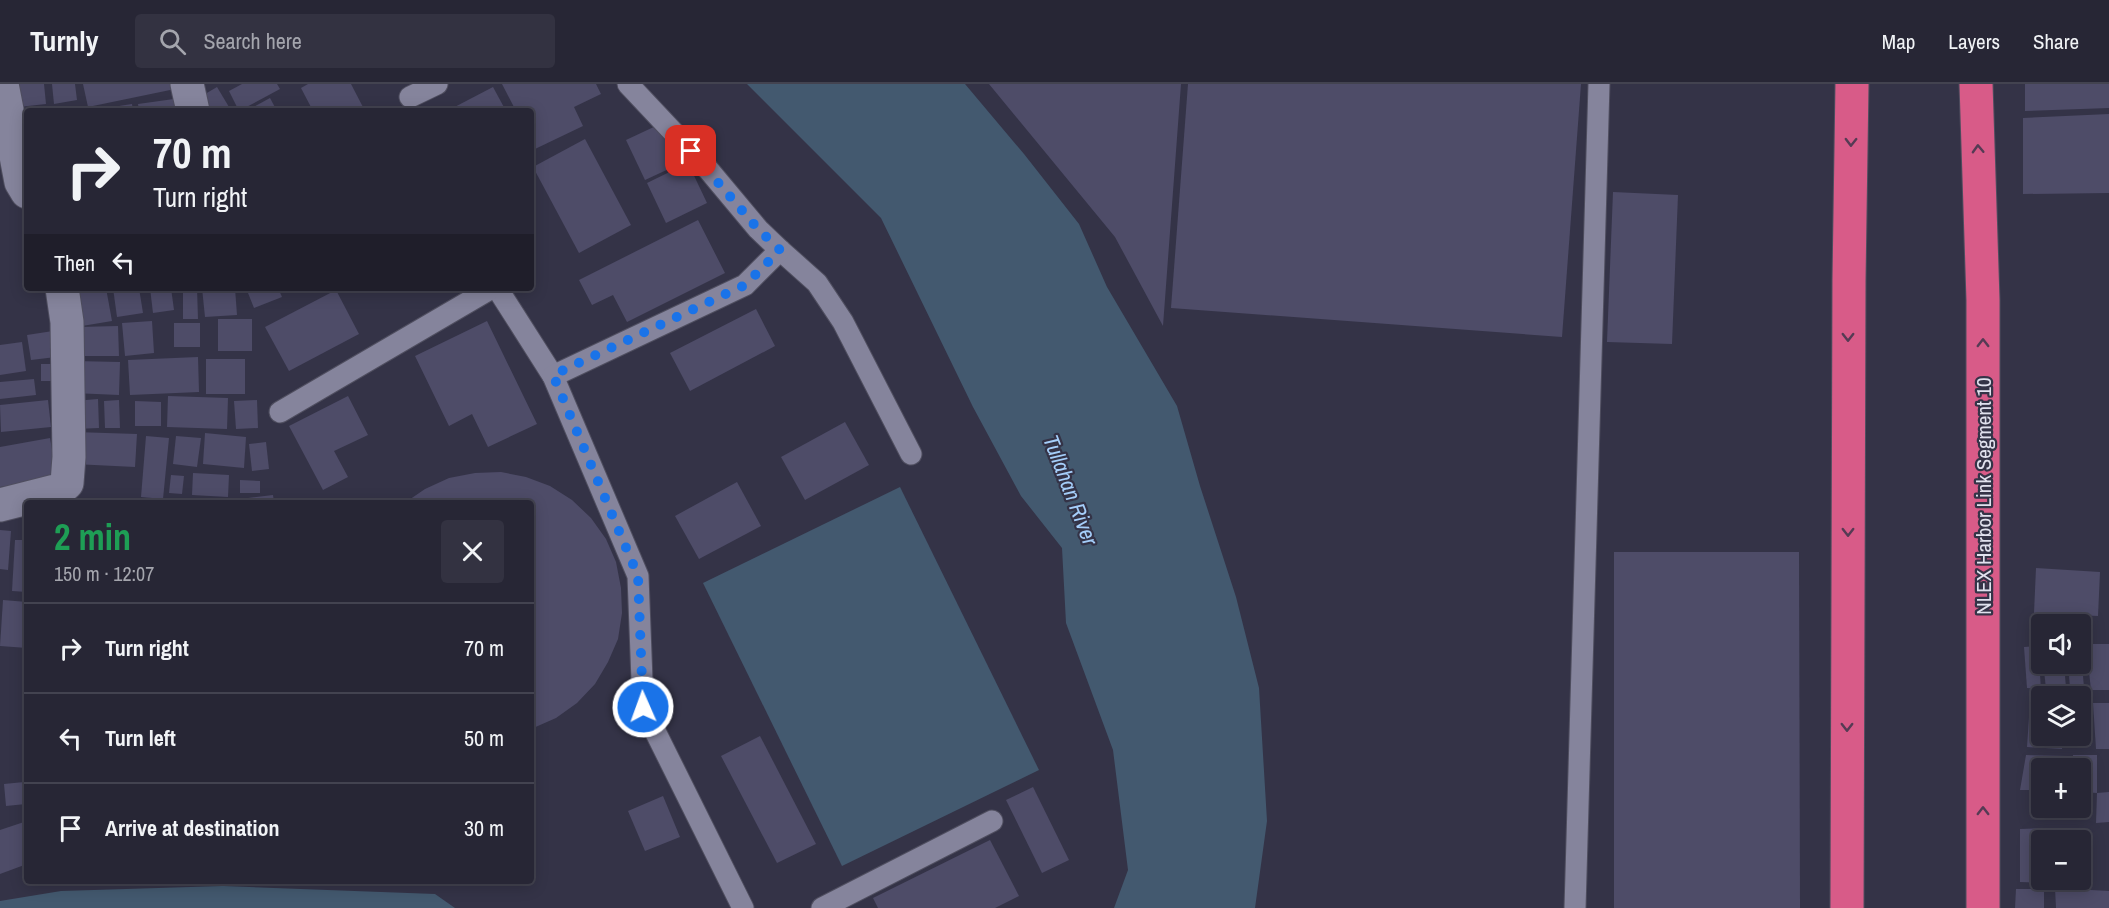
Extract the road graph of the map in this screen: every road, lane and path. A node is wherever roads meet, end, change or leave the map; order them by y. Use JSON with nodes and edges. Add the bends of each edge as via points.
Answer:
{"nodes":[{"id":1,"x":2,"y":84,"type":"edge"},
{"id":2,"x":187,"y":84,"type":"edge"},
{"id":3,"x":437,"y":84,"type":"edge"},
{"id":4,"x":628,"y":84,"type":"edge"},
{"id":5,"x":1599,"y":84,"type":"edge"},
{"id":6,"x":1852,"y":84,"type":"edge"},
{"id":7,"x":1977,"y":84,"type":"edge"},
{"id":8,"x":410,"y":97,"type":"edge"},
{"id":9,"x":192,"y":108,"type":"edge"},
{"id":10,"x":24,"y":187,"type":"edge"},
{"id":11,"x":780,"y":250,"type":"junction"},
{"id":12,"x":62,"y":291,"type":"edge"},
{"id":13,"x":487,"y":291,"type":"edge"},
{"id":14,"x":499,"y":291,"type":"edge"},
{"id":15,"x":553,"y":375,"type":"junction"},
{"id":16,"x":280,"y":412,"type":"dead end"},
{"id":17,"x":911,"y":454,"type":"dead end"},
{"id":18,"x":0,"y":505,"type":"edge"},
{"id":19,"x":992,"y":821,"type":"dead end"},
{"id":20,"x":743,"y":908,"type":"edge"},
{"id":21,"x":822,"y":908,"type":"edge"},
{"id":22,"x":1575,"y":908,"type":"edge"},
{"id":23,"x":1847,"y":908,"type":"edge"},
{"id":24,"x":1983,"y":908,"type":"edge"}],
"edges":[{"from":1,"to":10,"type":"street"},
{"from":2,"to":9,"type":"street"},
{"from":3,"to":8,"type":"lane"},
{"from":4,"to":11,"type":"lane"},
{"from":5,"to":22,"type":"lane"},
{"from":6,"to":23,"type":"highway","one_way":true},
{"from":24,"to":7,"type":"highway","name":"NLEX Harbor Link Segment 10","one_way":true,"via":[[1983,312]]},
{"from":11,"to":15,"type":"lane","via":[[745,285]]},
{"from":11,"to":17,"type":"lane","via":[[817,284],[843,322]]},
{"from":12,"to":18,"type":"street","via":[[67,322],[67,483],[59,490]]},
{"from":13,"to":16,"type":"lane"},
{"from":14,"to":15,"type":"lane"},
{"from":15,"to":20,"type":"lane","via":[[638,576],[643,707]]},
{"from":19,"to":21,"type":"lane"}]}
